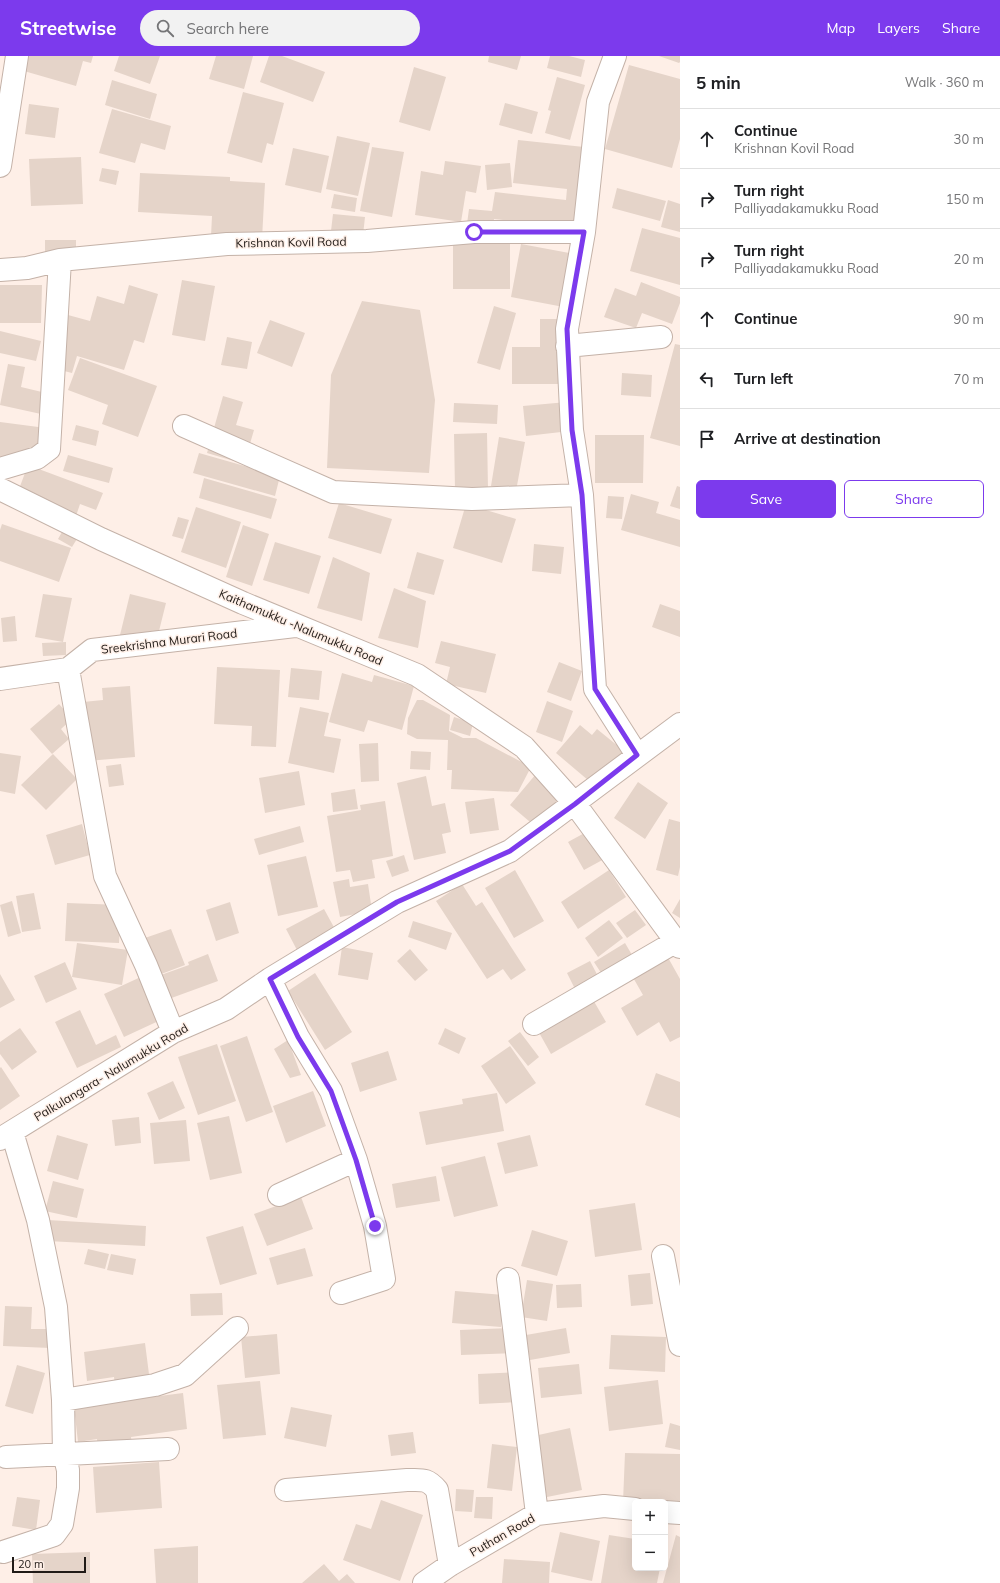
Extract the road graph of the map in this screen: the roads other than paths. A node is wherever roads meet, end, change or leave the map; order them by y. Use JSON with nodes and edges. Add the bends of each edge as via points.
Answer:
{"nodes":[{"id":1,"x":17,"y":56,"type":"edge"},
{"id":2,"x":615,"y":56,"type":"edge"},
{"id":3,"x":0,"y":166,"type":"edge"},
{"id":4,"x":584,"y":232,"type":"junction"},
{"id":5,"x":60,"y":260,"type":"junction"},
{"id":6,"x":0,"y":270,"type":"edge"},
{"id":7,"x":661,"y":337,"type":"dead end"},
{"id":8,"x":567,"y":346,"type":"junction"},
{"id":9,"x":184,"y":426,"type":"dead end"},
{"id":10,"x":0,"y":469,"type":"edge"},
{"id":11,"x":0,"y":489,"type":"edge"},
{"id":12,"x":582,"y":495,"type":"junction"},
{"id":13,"x":297,"y":626,"type":"junction"},
{"id":14,"x":68,"y":669,"type":"junction"},
{"id":15,"x":0,"y":679,"type":"edge"},
{"id":16,"x":680,"y":724,"type":"edge"},
{"id":17,"x":637,"y":755,"type":"junction"},
{"id":18,"x":575,"y":804,"type":"junction"},
{"id":19,"x":678,"y":945,"type":"edge"},
{"id":20,"x":270,"y":979,"type":"junction"},
{"id":21,"x":534,"y":1024,"type":"dead end"},
{"id":22,"x":173,"y":1032,"type":"junction"},
{"id":23,"x":6,"y":1135,"type":"edge"},
{"id":24,"x":356,"y":1160,"type":"junction"},
{"id":25,"x":279,"y":1195,"type":"dead end"},
{"id":26,"x":663,"y":1256,"type":"dead end"},
{"id":27,"x":508,"y":1278,"type":"dead end"},
{"id":28,"x":341,"y":1293,"type":"dead end"},
{"id":29,"x":237,"y":1328,"type":"dead end"},
{"id":30,"x":680,"y":1345,"type":"edge"},
{"id":31,"x":63,"y":1400,"type":"junction"},
{"id":32,"x":168,"y":1449,"type":"dead end"},
{"id":33,"x":64,"y":1454,"type":"junction"},
{"id":34,"x":6,"y":1457,"type":"dead end"},
{"id":35,"x":286,"y":1490,"type":"dead end"},
{"id":36,"x":632,"y":1509,"type":"edge"},
{"id":37,"x":668,"y":1512,"type":"edge"},
{"id":38,"x":680,"y":1513,"type":"edge"},
{"id":39,"x":537,"y":1514,"type":"junction"},
{"id":40,"x":3,"y":1552,"type":"dead end"},
{"id":41,"x":450,"y":1565,"type":"junction"},
{"id":42,"x":424,"y":1583,"type":"edge"}],
"edges":[{"from":1,"to":3,"type":"street"},
{"from":2,"to":4,"type":"street","via":[[598,102]]},
{"from":4,"to":5,"type":"street","name":"Krishnan Kovil Road","via":[[474,232],[367,241],[227,244]]},
{"from":4,"to":8,"type":"street","via":[[567,329]]},
{"from":5,"to":6,"type":"street","name":"Krishnan Kovil Road","via":[[27,268]]},
{"from":5,"to":10,"type":"street","via":[[49,449],[38,458]]},
{"from":7,"to":8,"type":"street"},
{"from":8,"to":12,"type":"street","via":[[572,430]]},
{"from":9,"to":12,"type":"street","via":[[333,492],[472,499]]},
{"from":11,"to":13,"type":"street","name":"Kaithamukku -Nalumukku Road","via":[[101,539]]},
{"from":12,"to":17,"type":"street","via":[[595,689]]},
{"from":13,"to":14,"type":"street","name":"Sreekrishna Murari Road","via":[[92,650]]},
{"from":13,"to":18,"type":"street","name":"Kaithamukku -Nalumukku Road","via":[[417,675],[524,747]]},
{"from":14,"to":15,"type":"street"},
{"from":14,"to":22,"type":"street","via":[[105,876],[146,965]]},
{"from":16,"to":17,"type":"street","name":"Palkulangara- Nalumukku Road"},
{"from":17,"to":18,"type":"street","name":"Palkulangara- Nalumukku Road"},
{"from":18,"to":19,"type":"street","name":"Kaithamukku -Nalumukku Road"},
{"from":18,"to":20,"type":"street","name":"Palkulangara- Nalumukku Road","via":[[510,851],[397,902]]},
{"from":19,"to":21,"type":"street"},
{"from":20,"to":22,"type":"street","name":"Palkulangara- Nalumukku Road","via":[[226,1009]]},
{"from":20,"to":24,"type":"street","via":[[298,1037],[331,1091]]},
{"from":22,"to":23,"type":"street","name":"Palkulangara- Nalumukku Road"},
{"from":23,"to":31,"type":"street","via":[[38,1220],[56,1307]]},
{"from":24,"to":25,"type":"street"},
{"from":24,"to":28,"type":"street","via":[[375,1226],[384,1279]]},
{"from":26,"to":30,"type":"street"},
{"from":27,"to":39,"type":"street"},
{"from":29,"to":31,"type":"street","via":[[185,1375],[155,1385]]},
{"from":31,"to":33,"type":"street"},
{"from":32,"to":33,"type":"street"},
{"from":33,"to":34,"type":"street"},
{"from":33,"to":40,"type":"street","via":[[68,1470],[68,1488],[62,1524],[54,1535]]},
{"from":35,"to":41,"type":"street","via":[[414,1480],[430,1482],[437,1490]]},
{"from":36,"to":39,"type":"street","name":"Puthan Road","via":[[604,1506]]},
{"from":37,"to":38,"type":"street"},
{"from":39,"to":41,"type":"street","name":"Puthan Road"},
{"from":41,"to":42,"type":"street","name":"Puthan Road"}]}
